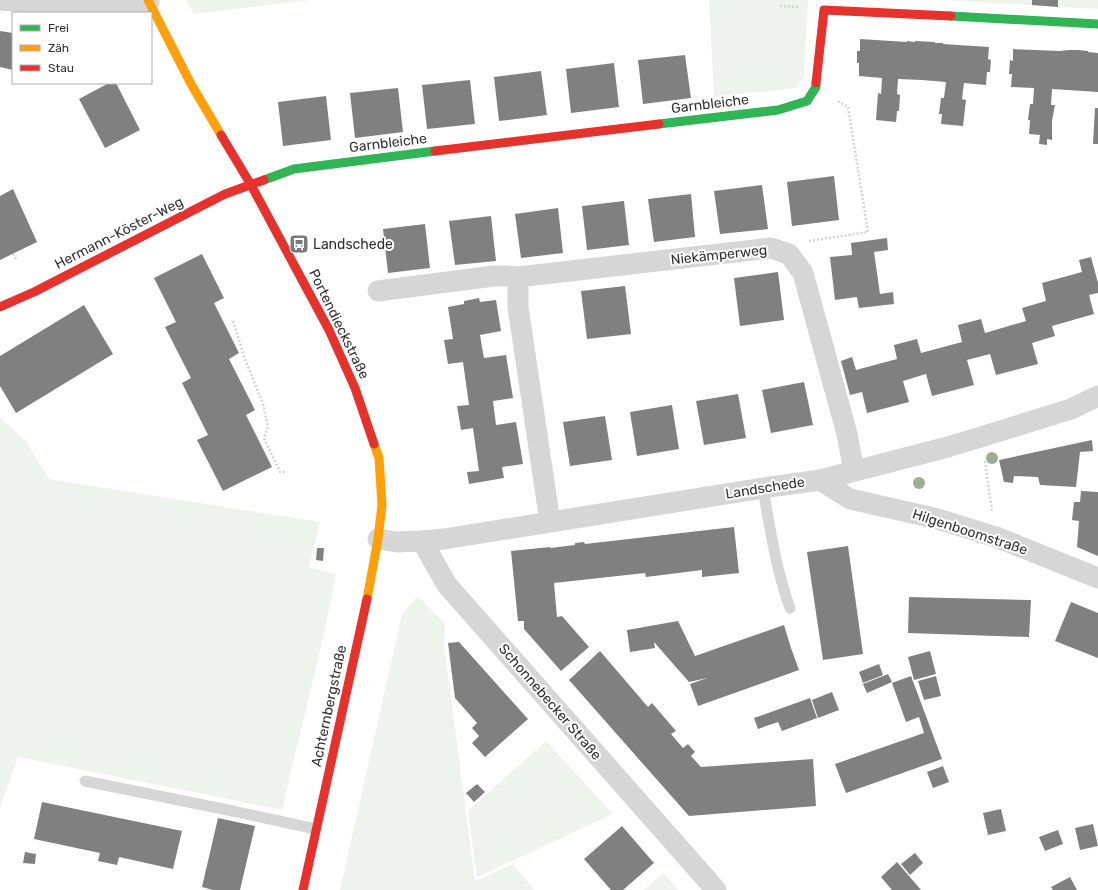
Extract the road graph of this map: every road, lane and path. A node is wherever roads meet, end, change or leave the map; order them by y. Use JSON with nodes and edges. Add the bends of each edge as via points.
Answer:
{"nodes":[{"id":1,"x":0,"y":0,"type":"edge"},
{"id":2,"x":148,"y":1,"type":"edge"},
{"id":3,"x":1098,"y":24,"type":"edge"},
{"id":4,"x":816,"y":87,"type":"junction"},
{"id":5,"x":251,"y":185,"type":"junction"},
{"id":6,"x":13,"y":254,"type":"dead end"},
{"id":7,"x":789,"y":254,"type":"junction"},
{"id":8,"x":17,"y":261,"type":"dead end"},
{"id":9,"x":518,"y":278,"type":"junction"},
{"id":10,"x":378,"y":291,"type":"dead end"},
{"id":11,"x":0,"y":307,"type":"edge"},
{"id":12,"x":233,"y":321,"type":"dead end"},
{"id":13,"x":1098,"y":396,"type":"edge"},
{"id":14,"x":981,"y":437,"type":"junction"},
{"id":15,"x":854,"y":471,"type":"junction"},
{"id":16,"x":286,"y":472,"type":"dead end"},
{"id":17,"x":820,"y":480,"type":"junction"},
{"id":18,"x":763,"y":488,"type":"junction"},
{"id":19,"x":550,"y":522,"type":"junction"},
{"id":20,"x":379,"y":533,"type":"junction"},
{"id":21,"x":996,"y":538,"type":"junction"},
{"id":22,"x":422,"y":541,"type":"junction"},
{"id":23,"x":1098,"y":578,"type":"edge"},
{"id":24,"x":790,"y":608,"type":"dead end"},
{"id":25,"x":85,"y":781,"type":"dead end"},
{"id":26,"x":316,"y":829,"type":"junction"},
{"id":27,"x":303,"y":890,"type":"edge"},
{"id":28,"x":716,"y":890,"type":"edge"}],
"edges":[{"from":1,"to":2,"type":"street","via":[[128,9]]},
{"from":2,"to":5,"type":"street","name":"Portendieckstraße","via":[[191,84]]},
{"from":3,"to":4,"type":"street","via":[[824,10]]},
{"from":4,"to":5,"type":"street","name":"Garnbleiche","via":[[807,101],[778,110],[294,169]]},
{"from":4,"to":7,"type":"path","via":[[848,107],[868,232],[800,242]]},
{"from":5,"to":11,"type":"street","name":"Hermann-Köster-Weg","via":[[225,194]]},
{"from":5,"to":20,"type":"street","name":"Portendieckstraße","via":[[329,330],[355,388],[379,458],[382,505]]},
{"from":6,"to":8,"type":"path"},
{"from":7,"to":9,"type":"street","name":"Niekämperweg","via":[[771,248]]},
{"from":7,"to":15,"type":"street","via":[[804,273],[847,434]]},
{"from":9,"to":10,"type":"street","name":"Niekämperweg","via":[[494,276]]},
{"from":9,"to":19,"type":"street","via":[[518,307]]},
{"from":12,"to":16,"type":"path","via":[[263,404],[268,427],[264,438],[280,472]]},
{"from":13,"to":14,"type":"street","name":"Landschede","via":[[1071,409]]},
{"from":14,"to":15,"type":"street","name":"Landschede"},
{"from":14,"to":21,"type":"path"},
{"from":15,"to":17,"type":"street","name":"Landschede"},
{"from":17,"to":18,"type":"street","name":"Landschede"},
{"from":17,"to":21,"type":"street","name":"Hilgenboomstraße","via":[[850,499],[934,518]]},
{"from":18,"to":19,"type":"street","name":"Landschede"},
{"from":18,"to":24,"type":"lane","via":[[773,548]]},
{"from":19,"to":22,"type":"street","name":"Landschede"},
{"from":20,"to":22,"type":"street","via":[[397,542]]},
{"from":20,"to":26,"type":"street","name":"Achternbergstraße"},
{"from":21,"to":23,"type":"street","name":"Hilgenboomstraße"},
{"from":22,"to":28,"type":"street","name":"Schonnebecker Straße","via":[[447,585]]},
{"from":25,"to":26,"type":"lane"},
{"from":26,"to":27,"type":"street","name":"Achternbergstraße"}]}
